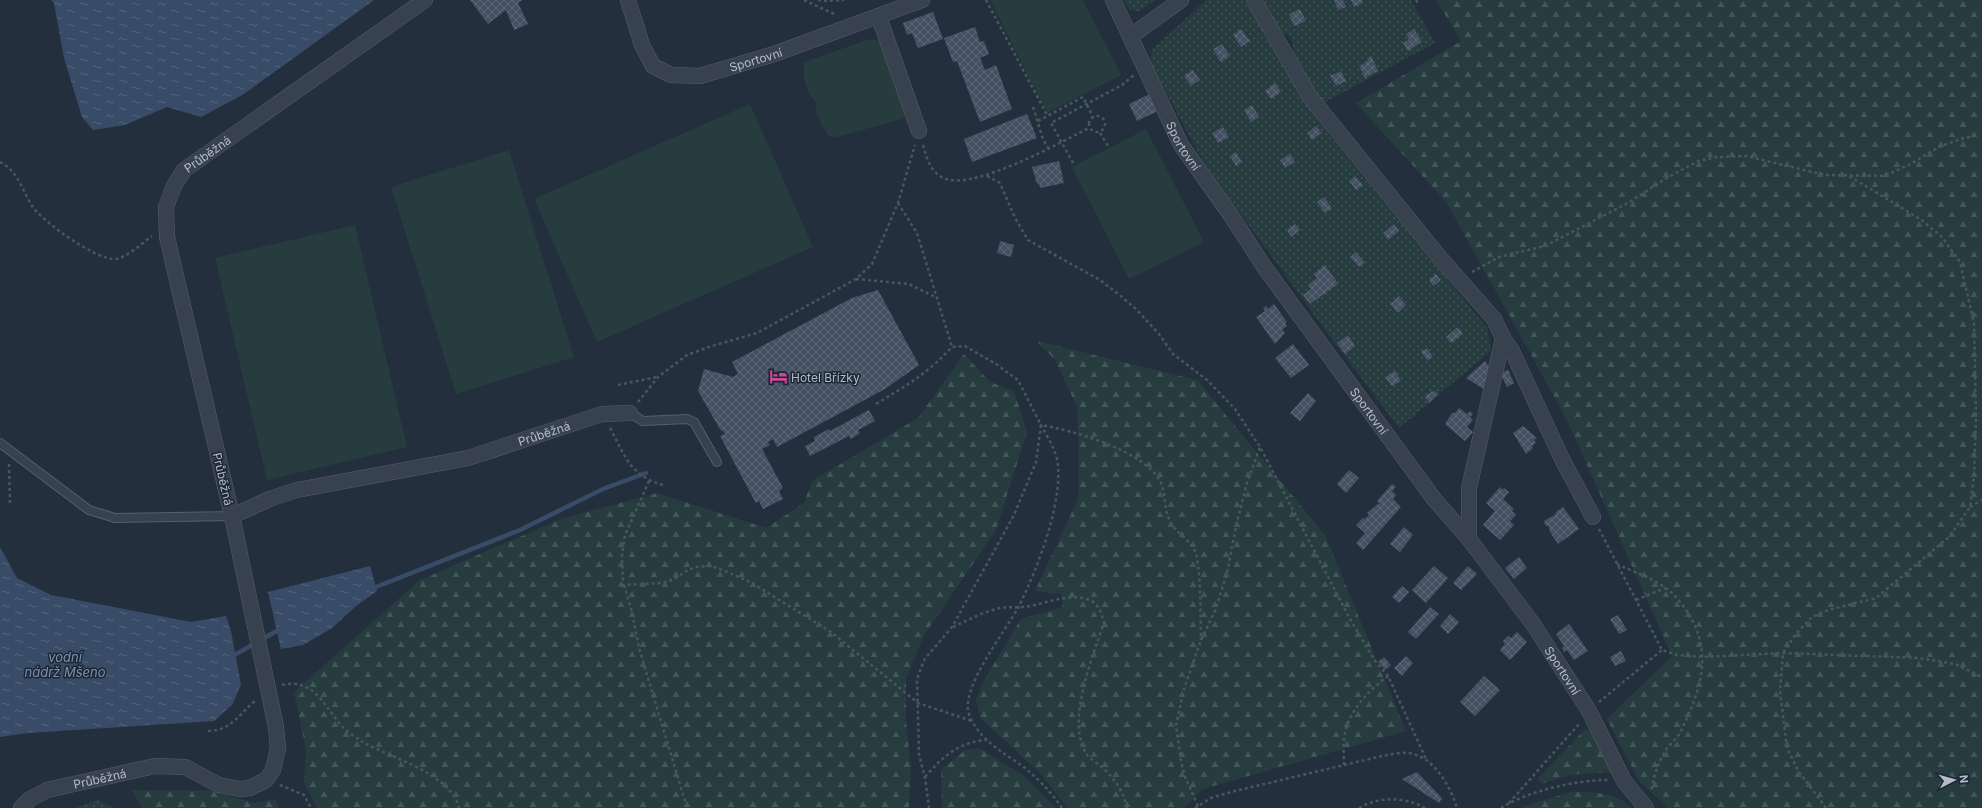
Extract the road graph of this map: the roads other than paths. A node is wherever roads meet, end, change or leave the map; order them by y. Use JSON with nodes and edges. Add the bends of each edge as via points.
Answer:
{"nodes":[{"id":1,"x":425,"y":0,"type":"edge"},
{"id":2,"x":628,"y":0,"type":"edge"},
{"id":3,"x":922,"y":0,"type":"edge"},
{"id":4,"x":1113,"y":0,"type":"edge"},
{"id":5,"x":1182,"y":0,"type":"edge"},
{"id":6,"x":1254,"y":0,"type":"edge"},
{"id":7,"x":879,"y":17,"type":"junction"},
{"id":8,"x":1131,"y":36,"type":"junction"},
{"id":9,"x":919,"y":131,"type":"road end"},
{"id":10,"x":1502,"y":338,"type":"junction"},
{"id":11,"x":630,"y":413,"type":"joint"},
{"id":12,"x":0,"y":443,"type":"edge"},
{"id":13,"x":717,"y":462,"type":"dead end"},
{"id":14,"x":232,"y":516,"type":"junction"},
{"id":15,"x":1593,"y":517,"type":"road end"},
{"id":16,"x":1469,"y":539,"type":"junction"},
{"id":17,"x":20,"y":808,"type":"edge"},
{"id":18,"x":1646,"y":808,"type":"edge"}],
"edges":[{"from":1,"to":14,"type":"street","name":"Průběžná","via":[[184,170],[166,207],[167,237]]},
{"from":2,"to":7,"type":"street","name":"Sportovní","via":[[642,45],[653,66],[671,75],[700,76],[730,68]]},
{"from":3,"to":7,"type":"street","name":"Sportovní"},
{"from":4,"to":8,"type":"street","name":"Sportovní"},
{"from":5,"to":8,"type":"street"},
{"from":6,"to":10,"type":"street","via":[[1310,97],[1459,280],[1494,319]]},
{"from":7,"to":9,"type":"street"},
{"from":8,"to":16,"type":"street","name":"Sportovní","via":[[1181,145],[1265,268],[1434,499]]},
{"from":10,"to":15,"type":"street","via":[[1512,351],[1562,460]]},
{"from":10,"to":16,"type":"street","via":[[1469,488]]},
{"from":11,"to":13,"type":"lane","via":[[643,421],[687,419],[694,422]]},
{"from":11,"to":14,"type":"street","name":"Průběžná","via":[[602,414],[468,458],[297,490]]},
{"from":12,"to":14,"type":"lane","via":[[89,510],[116,518]]},
{"from":14,"to":17,"type":"street","name":"Průběžná","via":[[278,748],[273,770],[266,780],[259,785],[240,789],[219,785],[185,767],[155,766],[47,790]]},
{"from":16,"to":18,"type":"street","name":"Sportovní","via":[[1533,624],[1589,711],[1624,781]]}]}
